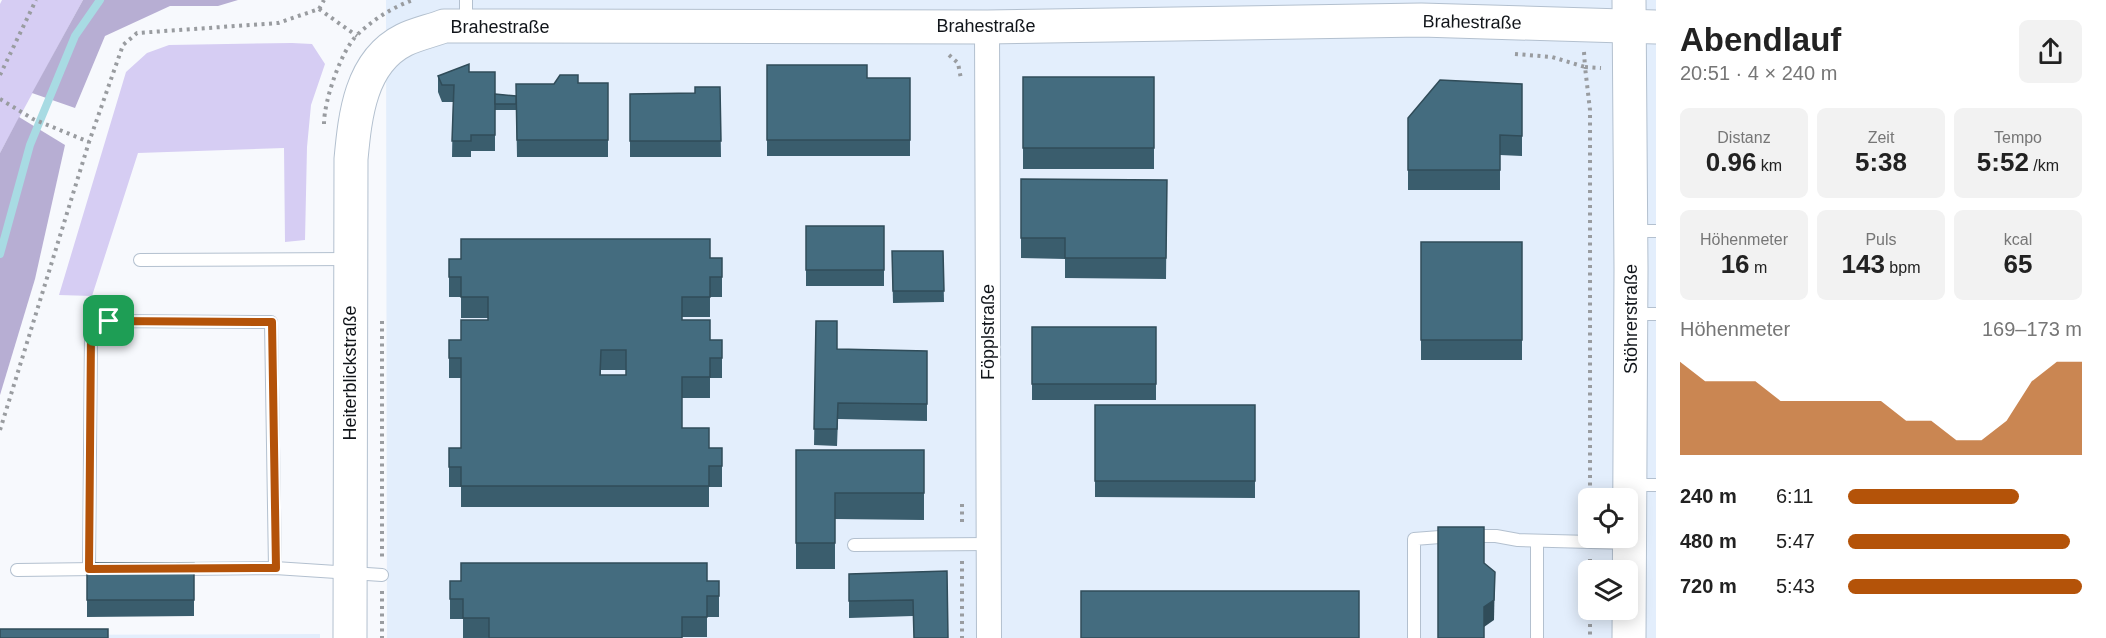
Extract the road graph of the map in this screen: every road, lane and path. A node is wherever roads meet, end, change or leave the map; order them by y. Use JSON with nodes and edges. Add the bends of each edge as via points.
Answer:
{"nodes":[{"id":1,"x":36,"y":0,"type":"edge"},
{"id":2,"x":324,"y":0,"type":"edge"},
{"id":3,"x":466,"y":13,"type":"edge"},
{"id":4,"x":1638,"y":18,"type":"edge"},
{"id":5,"x":987,"y":27,"type":"junction"},
{"id":6,"x":940,"y":51,"type":"dead end"},
{"id":7,"x":1508,"y":53,"type":"dead end"},
{"id":8,"x":958,"y":63,"type":"dead end"},
{"id":9,"x":0,"y":75,"type":"edge"},
{"id":10,"x":0,"y":99,"type":"edge"},
{"id":11,"x":356,"y":109,"type":"joint"},
{"id":12,"x":89,"y":142,"type":"junction"},
{"id":13,"x":1643,"y":231,"type":"edge"},
{"id":14,"x":141,"y":260,"type":"dead end"},
{"id":15,"x":351,"y":260,"type":"junction"},
{"id":16,"x":1644,"y":314,"type":"edge"},
{"id":17,"x":382,"y":315,"type":"dead end"},
{"id":18,"x":0,"y":430,"type":"edge"},
{"id":19,"x":1643,"y":485,"type":"edge"},
{"id":20,"x":1590,"y":488,"type":"edge"},
{"id":21,"x":1638,"y":507,"type":"edge"},
{"id":22,"x":1538,"y":541,"type":"junction"},
{"id":23,"x":1578,"y":542,"type":"edge"},
{"id":24,"x":989,"y":544,"type":"junction"},
{"id":25,"x":855,"y":545,"type":"dead end"},
{"id":26,"x":1630,"y":548,"type":"edge"},
{"id":27,"x":276,"y":568,"type":"junction"},
{"id":28,"x":89,"y":569,"type":"junction"},
{"id":29,"x":111,"y":569,"type":"edge"},
{"id":30,"x":167,"y":569,"type":"edge"},
{"id":31,"x":17,"y":570,"type":"dead end"},
{"id":32,"x":350,"y":572,"type":"junction"},
{"id":33,"x":382,"y":575,"type":"junction"},
{"id":34,"x":1590,"y":620,"type":"edge"},
{"id":35,"x":350,"y":638,"type":"edge"},
{"id":36,"x":382,"y":638,"type":"edge"},
{"id":37,"x":989,"y":638,"type":"edge"},
{"id":38,"x":1414,"y":638,"type":"edge"},
{"id":39,"x":1537,"y":638,"type":"edge"},
{"id":40,"x":1590,"y":638,"type":"edge"},
{"id":41,"x":1629,"y":638,"type":"edge"}],
"edges":[{"from":1,"to":9,"type":"path"},
{"from":2,"to":12,"type":"path","via":[[319,9],[278,23],[137,33],[123,45]]},
{"from":3,"to":5,"type":"street","name":"Brahestraße"},
{"from":3,"to":11,"type":"street","name":"Brahestraße","via":[[444,26],[403,40],[365,82]]},
{"from":4,"to":5,"type":"street","name":"Brahestraße"},
{"from":4,"to":13,"type":"street","name":"Stöhrerstraße"},
{"from":5,"to":24,"type":"street","name":"Föpplstraße"},
{"from":6,"to":8,"type":"path"},
{"from":7,"to":20,"type":"path","via":[[1552,57],[1585,67],[1590,121]]},
{"from":10,"to":12,"type":"path","via":[[47,126]]},
{"from":11,"to":15,"type":"street","name":"Heiterblickstraße","via":[[351,159]]},
{"from":12,"to":18,"type":"path"},
{"from":13,"to":16,"type":"street","name":"Stöhrerstraße"},
{"from":14,"to":15,"type":"lane"},
{"from":15,"to":32,"type":"street","name":"Heiterblickstraße"},
{"from":16,"to":19,"type":"street","name":"Stöhrerstraße"},
{"from":17,"to":33,"type":"path"},
{"from":19,"to":21,"type":"street","name":"Stöhrerstraße"},
{"from":22,"to":23,"type":"lane"},
{"from":22,"to":38,"type":"lane","via":[[1496,536],[1414,539]]},
{"from":22,"to":39,"type":"lane"},
{"from":24,"to":25,"type":"lane"},
{"from":24,"to":37,"type":"street","name":"Föpplstraße"},
{"from":26,"to":41,"type":"street","name":"Stöhrerstraße"},
{"from":27,"to":28,"type":"lane","via":[[272,322],[109,321],[97,323],[91,334]]},
{"from":27,"to":30,"type":"lane"},
{"from":27,"to":32,"type":"lane"},
{"from":28,"to":29,"type":"lane"},
{"from":28,"to":31,"type":"lane"},
{"from":32,"to":33,"type":"lane"},
{"from":32,"to":35,"type":"street","name":"Heiterblickstraße"},
{"from":33,"to":36,"type":"path"},
{"from":34,"to":40,"type":"path"}]}
